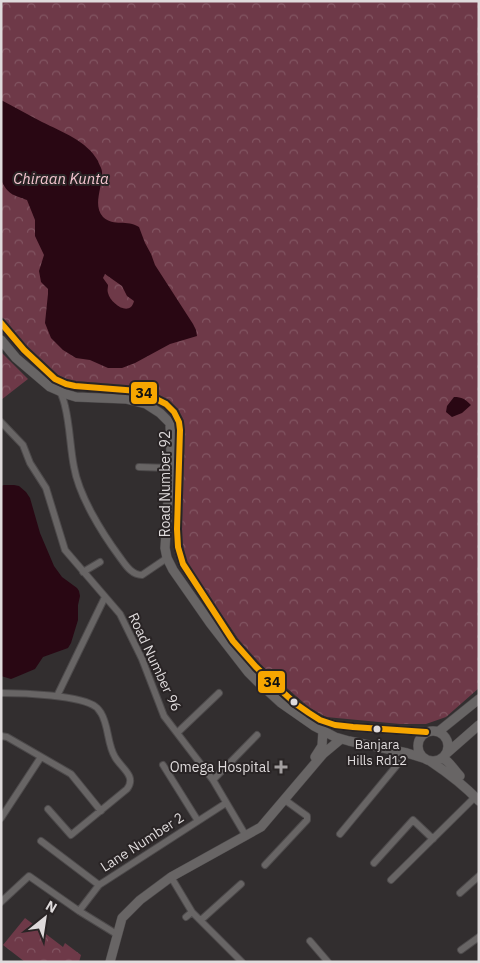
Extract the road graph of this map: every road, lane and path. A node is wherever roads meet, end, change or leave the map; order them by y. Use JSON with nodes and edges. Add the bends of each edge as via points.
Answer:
{"nodes":[{"id":1,"x":1,"y":323,"type":"edge"},
{"id":2,"x":1,"y":340,"type":"edge"},
{"id":3,"x":60,"y":391,"type":"junction"},
{"id":4,"x":76,"y":397,"type":"junction"},
{"id":5,"x":65,"y":405,"type":"junction"},
{"id":6,"x":1,"y":422,"type":"edge"},
{"id":7,"x":139,"y":468,"type":"dead end"},
{"id":8,"x":170,"y":468,"type":"junction"},
{"id":9,"x":167,"y":558,"type":"junction"},
{"id":10,"x":100,"y":562,"type":"dead end"},
{"id":11,"x":83,"y":572,"type":"junction"},
{"id":12,"x":105,"y":597,"type":"junction"},
{"id":13,"x":214,"y":620,"type":"junction"},
{"id":14,"x":1,"y":692,"type":"edge"},
{"id":15,"x":219,"y":693,"type":"dead end"},
{"id":16,"x":57,"y":696,"type":"junction"},
{"id":17,"x":479,"y":699,"type":"edge"},
{"id":18,"x":284,"y":700,"type":"junction"},
{"id":19,"x":479,"y":725,"type":"edge"},
{"id":20,"x":323,"y":730,"type":"junction"},
{"id":21,"x":177,"y":732,"type":"junction"},
{"id":22,"x":426,"y":732,"type":"junction"},
{"id":23,"x":438,"y":732,"type":"junction"},
{"id":24,"x":257,"y":735,"type":"dead end"},
{"id":25,"x":1,"y":736,"type":"edge"},
{"id":26,"x":341,"y":739,"type":"junction"},
{"id":27,"x":407,"y":753,"type":"junction"},
{"id":28,"x":41,"y":756,"type":"junction"},
{"id":29,"x":445,"y":756,"type":"junction"},
{"id":30,"x":427,"y":760,"type":"junction"},
{"id":31,"x":164,"y":765,"type":"dead end"},
{"id":32,"x":213,"y":780,"type":"junction"},
{"id":33,"x":478,"y":797,"type":"edge"},
{"id":34,"x":285,"y":800,"type":"junction"},
{"id":35,"x":226,"y":803,"type":"junction"},
{"id":36,"x":48,"y":809,"type":"dead end"},
{"id":37,"x":101,"y":811,"type":"junction"},
{"id":38,"x":1,"y":818,"type":"edge"},
{"id":39,"x":198,"y":821,"type":"junction"},
{"id":40,"x":255,"y":830,"type":"junction"},
{"id":41,"x":340,"y":834,"type":"dead end"},
{"id":42,"x":246,"y":836,"type":"junction"},
{"id":43,"x":433,"y":839,"type":"junction"},
{"id":44,"x":41,"y":841,"type":"dead end"},
{"id":45,"x":374,"y":863,"type":"dead end"},
{"id":46,"x":264,"y":865,"type":"dead end"},
{"id":47,"x":479,"y":876,"type":"edge"},
{"id":48,"x":171,"y":877,"type":"junction"},
{"id":49,"x":391,"y":880,"type":"dead end"},
{"id":50,"x":241,"y":884,"type":"dead end"},
{"id":51,"x":100,"y":885,"type":"junction"},
{"id":52,"x":460,"y":893,"type":"dead end"},
{"id":53,"x":1,"y":902,"type":"edge"},
{"id":54,"x":79,"y":911,"type":"junction"},
{"id":55,"x":192,"y":912,"type":"junction"},
{"id":56,"x":186,"y":917,"type":"dead end"},
{"id":57,"x":201,"y":920,"type":"junction"},
{"id":58,"x":118,"y":935,"type":"junction"},
{"id":59,"x":479,"y":937,"type":"edge"},
{"id":60,"x":310,"y":941,"type":"dead end"},
{"id":61,"x":461,"y":950,"type":"dead end"},
{"id":62,"x":110,"y":962,"type":"edge"},
{"id":63,"x":242,"y":962,"type":"edge"},
{"id":64,"x":328,"y":962,"type":"edge"}],
"edges":[{"from":1,"to":13,"type":"main road","name":"Road Number 92","via":[[55,379],[75,386],[138,391],[156,398],[174,412],[180,430],[178,547],[183,564]]},
{"from":2,"to":3,"type":"main road","name":"Road Number 92","via":[[16,358],[50,387]]},
{"from":3,"to":4,"type":"main road","name":"Road Number 92"},
{"from":3,"to":5,"type":"street"},
{"from":4,"to":5,"type":"street"},
{"from":4,"to":8,"type":"main road","name":"Road Number 92","via":[[126,399],[160,412],[170,423]]},
{"from":5,"to":9,"type":"street","via":[[74,469],[86,502],[111,544],[137,575]]},
{"from":6,"to":11,"type":"street","name":"Road Number 96","via":[[23,444],[30,463],[46,488],[65,550]]},
{"from":7,"to":8,"type":"street"},
{"from":8,"to":9,"type":"main road","name":"Road Number 92"},
{"from":9,"to":13,"type":"main road","name":"Road Number 92"},
{"from":10,"to":11,"type":"street"},
{"from":11,"to":12,"type":"street","name":"Road Number 96"},
{"from":12,"to":16,"type":"street"},
{"from":12,"to":21,"type":"street","name":"Road Number 96","via":[[120,614],[164,716]]},
{"from":13,"to":18,"type":"main road","name":"Road Number 92","via":[[248,672],[269,693]]},
{"from":14,"to":16,"type":"street"},
{"from":15,"to":21,"type":"street"},
{"from":16,"to":37,"type":"street","via":[[96,707],[104,719],[111,750],[130,776],[130,786]]},
{"from":17,"to":23,"type":"main road"},
{"from":18,"to":20,"type":"main road","name":"Road Number 92"},
{"from":18,"to":22,"type":"main road","name":"Road Number 92","via":[[336,725]]},
{"from":19,"to":29,"type":"main road"},
{"from":20,"to":26,"type":"main road","name":"Road Number 92"},
{"from":20,"to":40,"type":"main road","via":[[321,749]]},
{"from":21,"to":32,"type":"street","name":"Road Number 96"},
{"from":22,"to":23,"type":"main road"},
{"from":22,"to":30,"type":"main road","via":[[417,744],[420,754]]},
{"from":23,"to":29,"type":"main road","via":[[448,743]]},
{"from":24,"to":32,"type":"street"},
{"from":25,"to":28,"type":"street","via":[[7,736]]},
{"from":26,"to":27,"type":"main road","name":"Road Number 92"},
{"from":26,"to":34,"type":"main road","via":[[323,754]]},
{"from":27,"to":30,"type":"main road","name":"Road Number 92"},
{"from":27,"to":41,"type":"street"},
{"from":28,"to":37,"type":"street","via":[[71,774]]},
{"from":28,"to":38,"type":"street"},
{"from":29,"to":30,"type":"main road","via":[[437,761]]},
{"from":29,"to":33,"type":"main road"},
{"from":30,"to":33,"type":"main road"},
{"from":31,"to":39,"type":"street"},
{"from":32,"to":35,"type":"street","name":"Road Number 96"},
{"from":33,"to":43,"type":"street"},
{"from":34,"to":40,"type":"main road","via":[[261,828]]},
{"from":34,"to":46,"type":"street","via":[[307,816],[307,820]]},
{"from":35,"to":39,"type":"street","name":"Lane Number 2"},
{"from":35,"to":42,"type":"street","name":"Road Number 96"},
{"from":36,"to":37,"type":"street","via":[[71,835]]},
{"from":39,"to":51,"type":"street","name":"Lane Number 2"},
{"from":40,"to":42,"type":"main road"},
{"from":42,"to":48,"type":"main road"},
{"from":43,"to":45,"type":"street","via":[[413,820]]},
{"from":43,"to":49,"type":"street"},
{"from":44,"to":51,"type":"street"},
{"from":47,"to":52,"type":"street"},
{"from":48,"to":55,"type":"street"},
{"from":48,"to":58,"type":"main road","via":[[122,918]]},
{"from":50,"to":57,"type":"street"},
{"from":51,"to":54,"type":"street","name":"Lane Number 2"},
{"from":53,"to":54,"type":"street","via":[[29,876]]},
{"from":54,"to":58,"type":"street"},
{"from":55,"to":56,"type":"street"},
{"from":55,"to":57,"type":"street"},
{"from":57,"to":63,"type":"street"},
{"from":58,"to":62,"type":"main road"},
{"from":59,"to":61,"type":"street"},
{"from":60,"to":64,"type":"street"}]}
